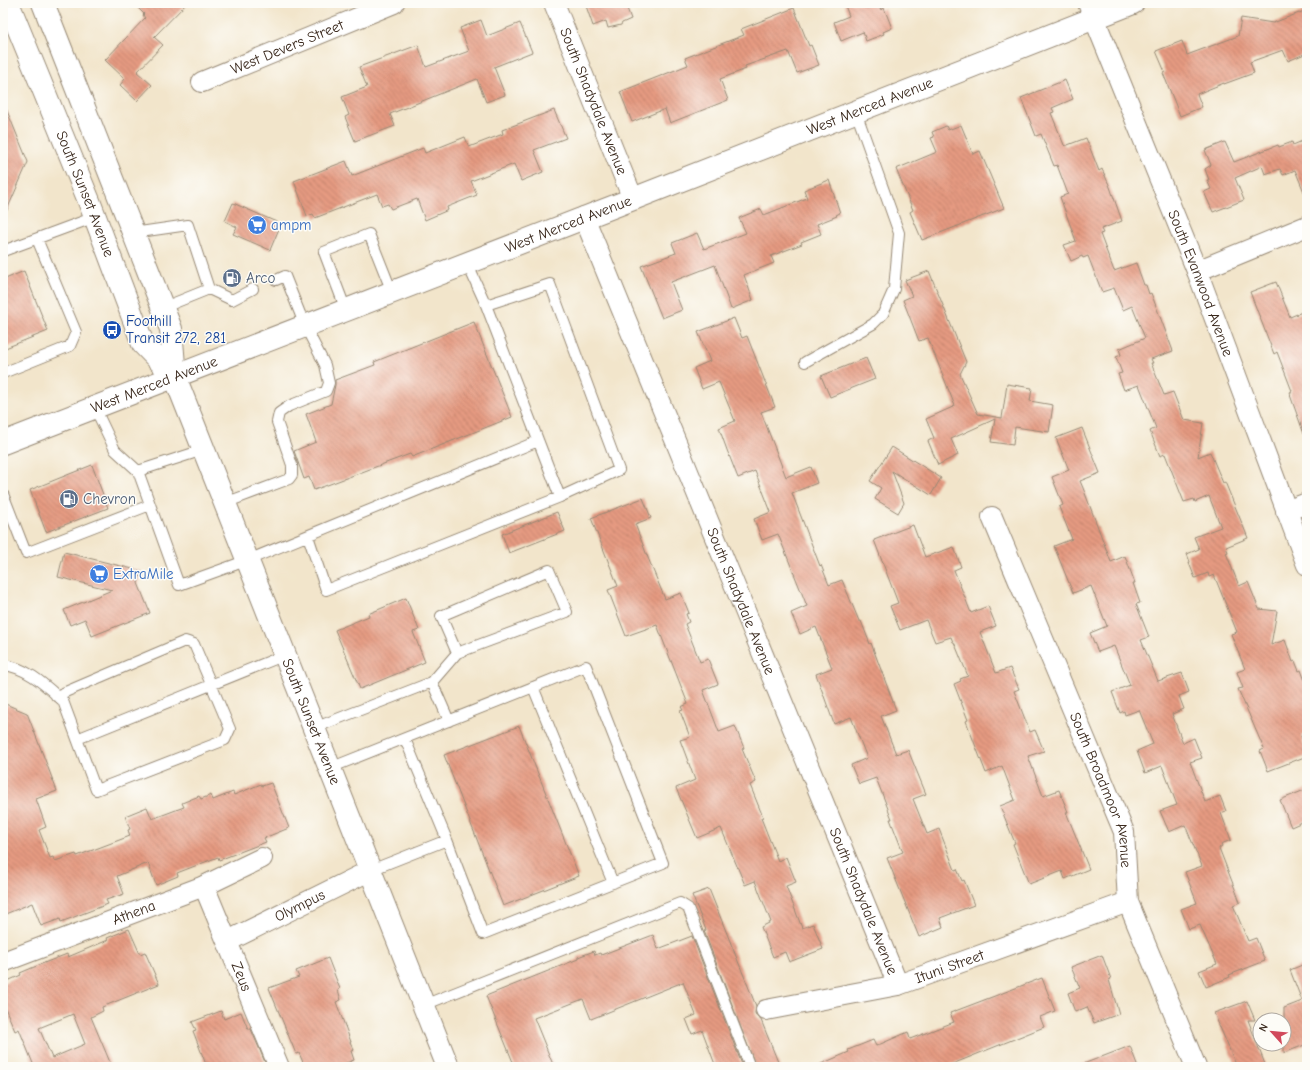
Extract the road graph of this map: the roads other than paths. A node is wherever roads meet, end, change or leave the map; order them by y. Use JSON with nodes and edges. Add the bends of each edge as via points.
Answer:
{"nodes":[{"id":1,"x":43,"y":3,"type":"edge"},
{"id":2,"x":394,"y":3,"type":"edge"},
{"id":3,"x":554,"y":3,"type":"edge"},
{"id":4,"x":1133,"y":3,"type":"edge"},
{"id":5,"x":7,"y":9,"type":"edge"},
{"id":6,"x":1092,"y":10,"type":"edge"},
{"id":7,"x":202,"y":82,"type":"dead end"},
{"id":8,"x":856,"y":112,"type":"junction"},
{"id":9,"x":633,"y":199,"type":"junction"},
{"id":10,"x":95,"y":217,"type":"junction"},
{"id":11,"x":584,"y":217,"type":"junction"},
{"id":12,"x":1307,"y":226,"type":"edge"},
{"id":13,"x":133,"y":233,"type":"junction"},
{"id":14,"x":37,"y":239,"type":"junction"},
{"id":15,"x":3,"y":251,"type":"edge"},
{"id":16,"x":467,"y":263,"type":"junction"},
{"id":17,"x":1197,"y":271,"type":"junction"},
{"id":18,"x":276,"y":280,"type":"dead end"},
{"id":19,"x":209,"y":289,"type":"junction"},
{"id":20,"x":254,"y":289,"type":"dead end"},
{"id":21,"x":392,"y":292,"type":"junction"},
{"id":22,"x":486,"y":305,"type":"junction"},
{"id":23,"x":162,"y":308,"type":"junction"},
{"id":24,"x":346,"y":310,"type":"junction"},
{"id":25,"x":305,"y":326,"type":"junction"},
{"id":26,"x":805,"y":362,"type":"dead end"},
{"id":27,"x":3,"y":373,"type":"edge"},
{"id":28,"x":175,"y":377,"type":"junction"},
{"id":29,"x":96,"y":408,"type":"junction"},
{"id":30,"x":538,"y":441,"type":"junction"},
{"id":31,"x":3,"y":443,"type":"edge"},
{"id":32,"x":203,"y":450,"type":"junction"},
{"id":33,"x":138,"y":472,"type":"junction"},
{"id":34,"x":3,"y":494,"type":"edge"},
{"id":35,"x":560,"y":498,"type":"junction"},
{"id":36,"x":225,"y":502,"type":"junction"},
{"id":37,"x":1307,"y":503,"type":"edge"},
{"id":38,"x":150,"y":505,"type":"junction"},
{"id":39,"x":1286,"y":511,"type":"junction"},
{"id":40,"x":992,"y":518,"type":"dead end"},
{"id":41,"x":308,"y":536,"type":"junction"},
{"id":42,"x":248,"y":560,"type":"junction"},
{"id":43,"x":1307,"y":565,"type":"edge"},
{"id":44,"x":457,"y":653,"type":"junction"},
{"id":45,"x":286,"y":655,"type":"junction"},
{"id":46,"x":3,"y":665,"type":"edge"},
{"id":47,"x":432,"y":682,"type":"junction"},
{"id":48,"x":212,"y":684,"type":"junction"},
{"id":49,"x":533,"y":687,"type":"junction"},
{"id":50,"x":56,"y":696,"type":"junction"},
{"id":51,"x":449,"y":721,"type":"junction"},
{"id":52,"x":314,"y":728,"type":"junction"},
{"id":53,"x":77,"y":739,"type":"junction"},
{"id":54,"x":405,"y":739,"type":"junction"},
{"id":55,"x":330,"y":768,"type":"junction"},
{"id":56,"x":447,"y":840,"type":"junction"},
{"id":57,"x":262,"y":858,"type":"dead end"},
{"id":58,"x":371,"y":870,"type":"junction"},
{"id":59,"x":613,"y":883,"type":"junction"},
{"id":60,"x":204,"y":886,"type":"junction"},
{"id":61,"x":1128,"y":902,"type":"junction"},
{"id":62,"x":228,"y":941,"type":"junction"},
{"id":63,"x":3,"y":962,"type":"edge"},
{"id":64,"x":898,"y":985,"type":"junction"},
{"id":65,"x":424,"y":1005,"type":"junction"},
{"id":66,"x":766,"y":1010,"type":"dead end"},
{"id":67,"x":279,"y":1067,"type":"edge"},
{"id":68,"x":448,"y":1067,"type":"edge"},
{"id":69,"x":750,"y":1067,"type":"edge"},
{"id":70,"x":1196,"y":1067,"type":"edge"}],
"edges":[{"from":1,"to":13,"type":"main road","name":"South Sunset Avenue"},
{"from":2,"to":7,"type":"street","name":"West Devers Street"},
{"from":3,"to":9,"type":"street","name":"South Shadydale Avenue"},
{"from":4,"to":6,"type":"main road","name":"West Merced Avenue"},
{"from":5,"to":10,"type":"main road","name":"South Sunset Avenue"},
{"from":6,"to":8,"type":"main road","name":"West Merced Avenue"},
{"from":6,"to":17,"type":"street","name":"South Evanwood Avenue"},
{"from":8,"to":9,"type":"main road","name":"West Merced Avenue"},
{"from":8,"to":26,"type":"lane","via":[[899,233],[894,289],[883,314],[873,324]]},
{"from":9,"to":11,"type":"main road","name":"West Merced Avenue"},
{"from":10,"to":14,"type":"lane"},
{"from":10,"to":28,"type":"main road","name":"South Sunset Avenue","via":[[143,344]]},
{"from":11,"to":16,"type":"main road","name":"West Merced Avenue"},
{"from":11,"to":64,"type":"street","name":"South Shadydale Avenue"},
{"from":12,"to":17,"type":"street"},
{"from":13,"to":19,"type":"lane","via":[[188,225]]},
{"from":13,"to":23,"type":"main road","name":"South Sunset Avenue"},
{"from":14,"to":15,"type":"lane"},
{"from":14,"to":27,"type":"lane","via":[[76,332],[70,346]]},
{"from":16,"to":21,"type":"main road","name":"West Merced Avenue"},
{"from":16,"to":22,"type":"lane"},
{"from":17,"to":39,"type":"street","name":"South Evanwood Avenue"},
{"from":18,"to":25,"type":"lane","via":[[285,276]]},
{"from":19,"to":20,"type":"lane","via":[[232,300]]},
{"from":19,"to":23,"type":"lane"},
{"from":21,"to":24,"type":"main road","name":"West Merced Avenue"},
{"from":21,"to":24,"type":"lane","via":[[369,234],[324,252]]},
{"from":22,"to":30,"type":"lane"},
{"from":22,"to":35,"type":"lane","via":[[550,284],[619,470]]},
{"from":23,"to":28,"type":"main road","name":"South Sunset Avenue","via":[[171,329]]},
{"from":24,"to":25,"type":"main road","name":"West Merced Avenue"},
{"from":25,"to":28,"type":"main road","name":"West Merced Avenue"},
{"from":25,"to":36,"type":"lane","via":[[325,365],[329,383],[326,391],[289,406],[279,413],[277,422],[292,465],[292,475],[286,481]]},
{"from":28,"to":29,"type":"main road","name":"West Merced Avenue"},
{"from":28,"to":32,"type":"main road","name":"South Sunset Avenue"},
{"from":29,"to":31,"type":"main road","name":"West Merced Avenue"},
{"from":29,"to":33,"type":"lane","via":[[115,450]]},
{"from":30,"to":35,"type":"lane"},
{"from":30,"to":41,"type":"lane"},
{"from":32,"to":33,"type":"lane"},
{"from":32,"to":36,"type":"main road","name":"South Sunset Avenue"},
{"from":33,"to":38,"type":"lane"},
{"from":34,"to":38,"type":"lane","via":[[26,553]]},
{"from":35,"to":41,"type":"lane","via":[[326,590]]},
{"from":36,"to":42,"type":"main road","name":"South Sunset Avenue"},
{"from":37,"to":39,"type":"street"},
{"from":38,"to":42,"type":"lane","via":[[179,585]]},
{"from":39,"to":43,"type":"street","name":"South Evanwood Avenue"},
{"from":40,"to":61,"type":"street","name":"South Broadmoor Avenue","via":[[1124,832]]},
{"from":41,"to":42,"type":"lane"},
{"from":42,"to":45,"type":"main road","name":"South Sunset Avenue"},
{"from":44,"to":44,"type":"lane","via":[[567,612],[549,570],[441,616]]},
{"from":44,"to":47,"type":"lane"},
{"from":45,"to":48,"type":"lane"},
{"from":45,"to":52,"type":"main road","name":"South Sunset Avenue"},
{"from":46,"to":50,"type":"lane","via":[[28,673],[45,684]]},
{"from":47,"to":51,"type":"lane"},
{"from":47,"to":52,"type":"lane"},
{"from":48,"to":50,"type":"lane","via":[[194,644],[185,641]]},
{"from":48,"to":53,"type":"lane"},
{"from":48,"to":53,"type":"lane","via":[[230,729],[224,740],[96,790]]},
{"from":49,"to":51,"type":"lane"},
{"from":49,"to":59,"type":"lane"},
{"from":49,"to":59,"type":"lane","via":[[586,666],[663,863]]},
{"from":50,"to":53,"type":"lane","via":[[62,702]]},
{"from":51,"to":54,"type":"lane"},
{"from":52,"to":55,"type":"main road","name":"South Sunset Avenue"},
{"from":54,"to":55,"type":"lane"},
{"from":54,"to":56,"type":"lane"},
{"from":55,"to":58,"type":"main road","name":"South Sunset Avenue"},
{"from":56,"to":58,"type":"lane"},
{"from":56,"to":59,"type":"lane","via":[[483,934]]},
{"from":57,"to":60,"type":"street","name":"Athena"},
{"from":58,"to":62,"type":"street","name":"Olympus"},
{"from":58,"to":65,"type":"main road","name":"South Sunset Avenue"},
{"from":60,"to":62,"type":"street","name":"Zeus"},
{"from":60,"to":63,"type":"street","name":"Athena"},
{"from":61,"to":64,"type":"street","name":"Ituni Street"},
{"from":61,"to":70,"type":"street","name":"South Broadmoor Avenue"},
{"from":62,"to":67,"type":"street","name":"Zeus"},
{"from":64,"to":66,"type":"street","name":"Ituni Street"},
{"from":65,"to":68,"type":"main road","name":"South Sunset Avenue"},
{"from":65,"to":69,"type":"lane","via":[[680,903],[688,908]]}]}
